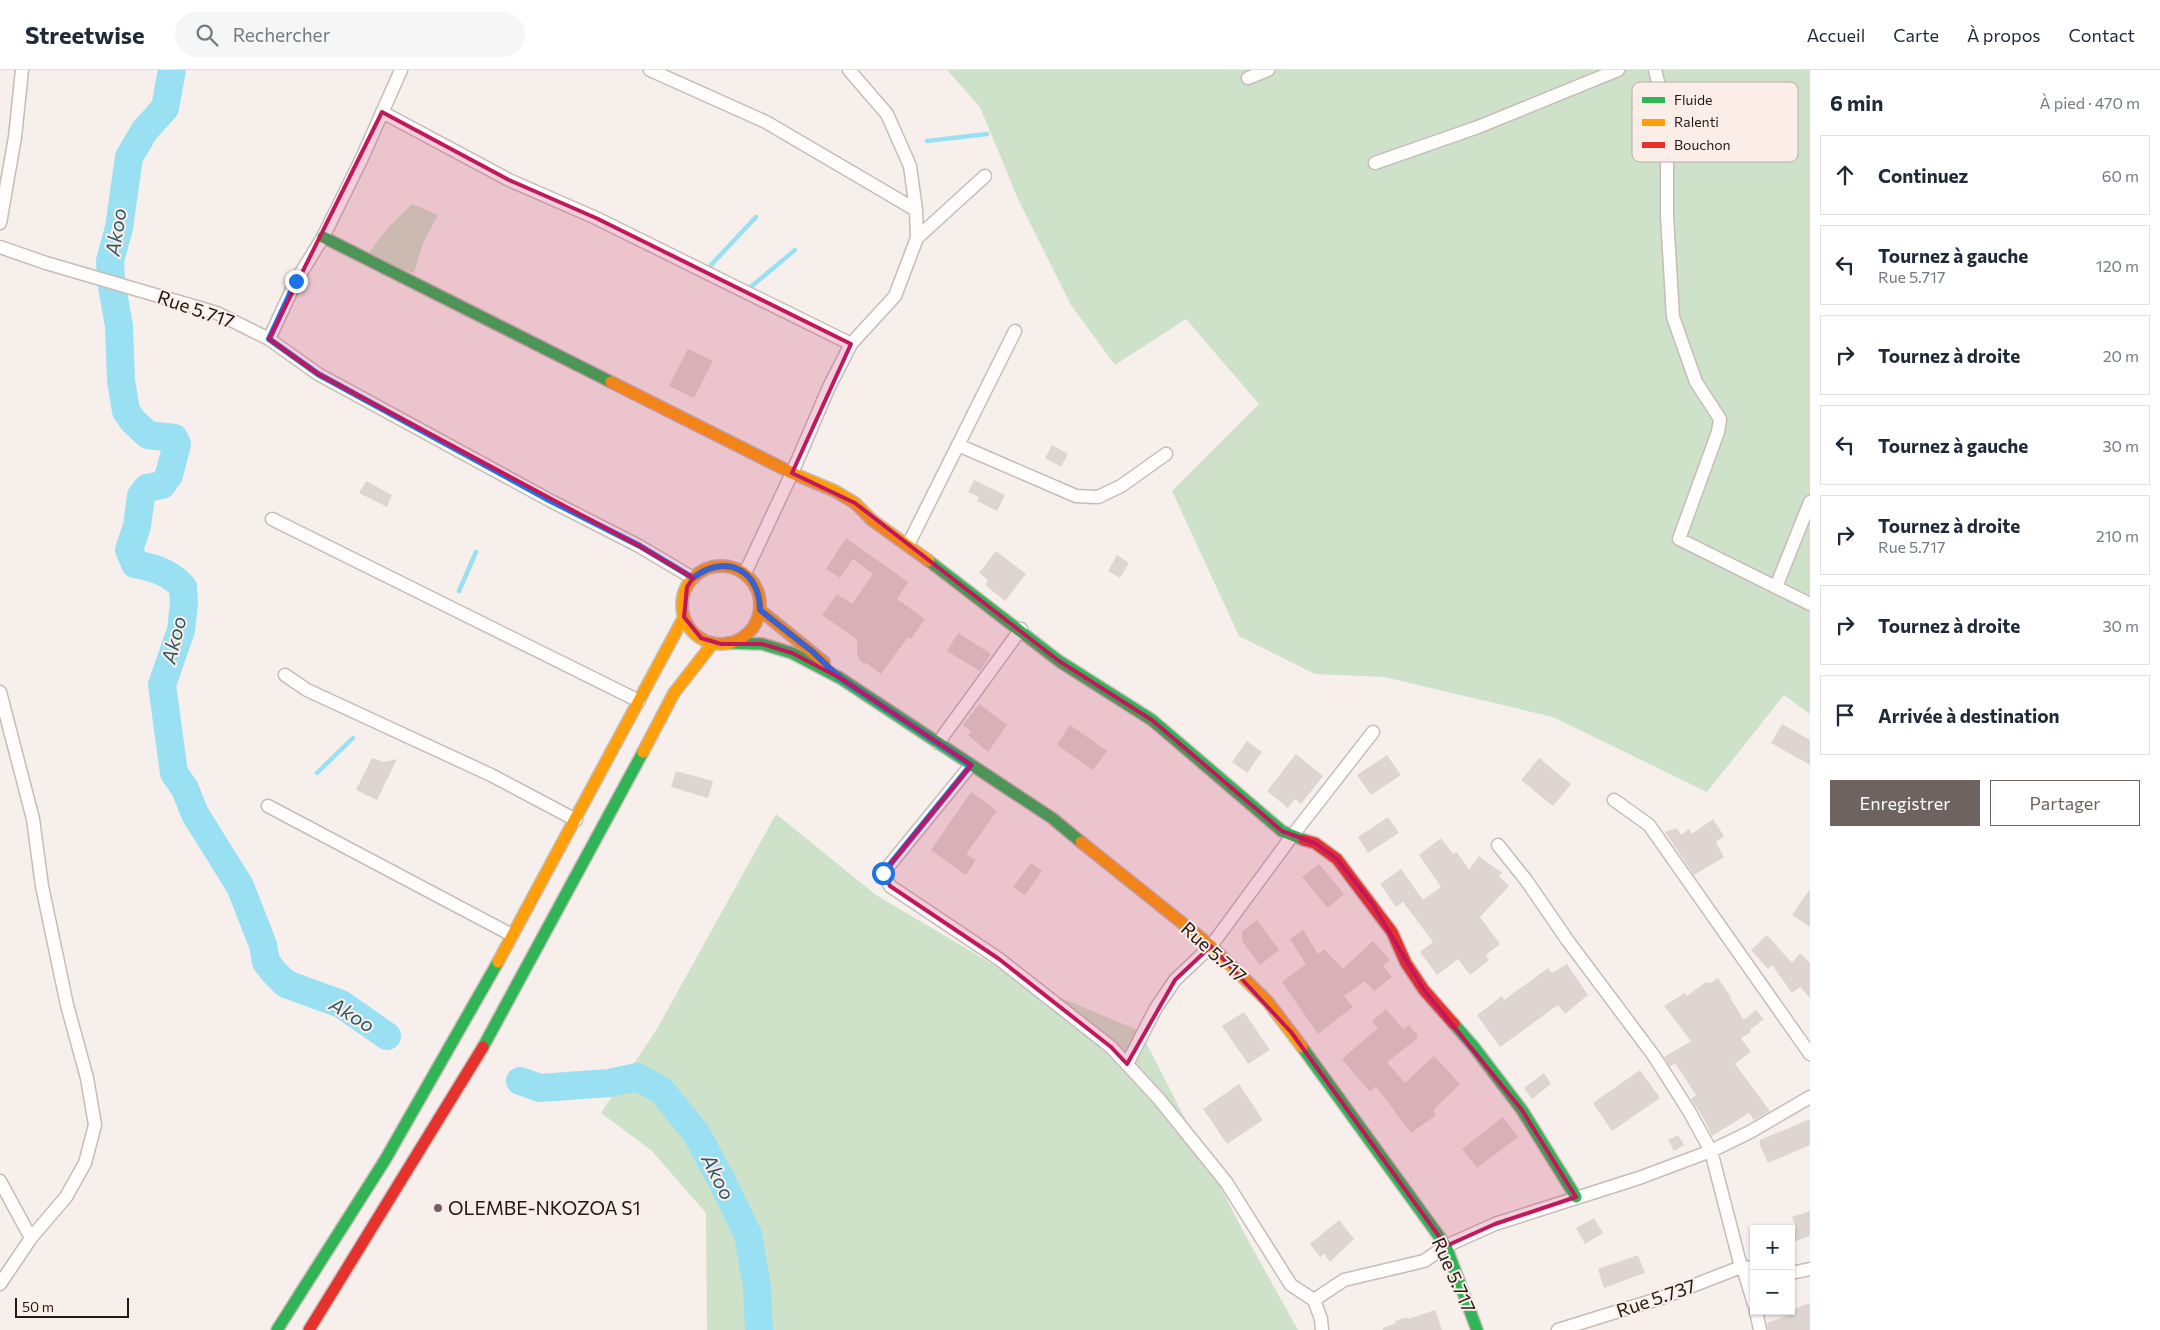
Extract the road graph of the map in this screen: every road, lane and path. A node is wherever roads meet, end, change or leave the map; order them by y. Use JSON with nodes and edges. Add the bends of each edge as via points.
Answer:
{"nodes":[{"id":1,"x":22,"y":70,"type":"edge"},
{"id":2,"x":401,"y":70,"type":"edge"},
{"id":3,"x":650,"y":70,"type":"edge"},
{"id":4,"x":849,"y":70,"type":"edge"},
{"id":5,"x":1268,"y":70,"type":"edge"},
{"id":6,"x":1618,"y":70,"type":"edge"},
{"id":7,"x":1248,"y":78,"type":"dead end"},
{"id":8,"x":382,"y":112,"type":"junction"},
{"id":9,"x":1667,"y":162,"type":"edge"},
{"id":10,"x":1375,"y":163,"type":"dead end"},
{"id":11,"x":985,"y":176,"type":"dead end"},
{"id":12,"x":916,"y":210,"type":"junction"},
{"id":13,"x":0,"y":223,"type":"edge"},
{"id":14,"x":323,"y":237,"type":"junction"},
{"id":15,"x":916,"y":238,"type":"junction"},
{"id":16,"x":0,"y":247,"type":"edge"},
{"id":17,"x":1015,"y":331,"type":"dead end"},
{"id":18,"x":269,"y":339,"type":"junction"},
{"id":19,"x":852,"y":344,"type":"junction"},
{"id":20,"x":958,"y":445,"type":"junction"},
{"id":21,"x":1166,"y":454,"type":"dead end"},
{"id":22,"x":792,"y":473,"type":"junction"},
{"id":23,"x":1810,"y":502,"type":"edge"},
{"id":24,"x":272,"y":519,"type":"dead end"},
{"id":25,"x":908,"y":545,"type":"junction"},
{"id":26,"x":745,"y":573,"type":"junction"},
{"id":27,"x":693,"y":578,"type":"junction"},
{"id":28,"x":1776,"y":587,"type":"junction"},
{"id":29,"x":1810,"y":604,"type":"edge"},
{"id":30,"x":760,"y":610,"type":"junction"},
{"id":31,"x":684,"y":618,"type":"junction"},
{"id":32,"x":1021,"y":629,"type":"junction"},
{"id":33,"x":713,"y":643,"type":"junction"},
{"id":34,"x":728,"y":643,"type":"junction"},
{"id":35,"x":285,"y":675,"type":"dead end"},
{"id":36,"x":840,"y":678,"type":"junction"},
{"id":37,"x":0,"y":692,"type":"edge"},
{"id":38,"x":639,"y":701,"type":"junction"},
{"id":39,"x":1373,"y":732,"type":"dead end"},
{"id":40,"x":938,"y":743,"type":"junction"},
{"id":41,"x":971,"y":765,"type":"junction"},
{"id":42,"x":1614,"y":800,"type":"dead end"},
{"id":43,"x":268,"y":806,"type":"dead end"},
{"id":44,"x":576,"y":820,"type":"junction"},
{"id":45,"x":1292,"y":836,"type":"junction"},
{"id":46,"x":1498,"y":845,"type":"dead end"},
{"id":47,"x":512,"y":936,"type":"junction"},
{"id":48,"x":1211,"y":946,"type":"junction"},
{"id":49,"x":1810,"y":1054,"type":"edge"},
{"id":50,"x":1127,"y":1064,"type":"junction"},
{"id":51,"x":1810,"y":1096,"type":"edge"},
{"id":52,"x":1712,"y":1151,"type":"junction"},
{"id":53,"x":0,"y":1181,"type":"edge"},
{"id":54,"x":1576,"y":1197,"type":"junction"},
{"id":55,"x":31,"y":1238,"type":"junction"},
{"id":56,"x":1446,"y":1246,"type":"junction"},
{"id":57,"x":1747,"y":1268,"type":"edge"},
{"id":58,"x":1810,"y":1268,"type":"edge"},
{"id":59,"x":1795,"y":1271,"type":"edge"},
{"id":60,"x":0,"y":1284,"type":"edge"},
{"id":61,"x":1750,"y":1291,"type":"edge"},
{"id":62,"x":1314,"y":1300,"type":"junction"},
{"id":63,"x":1757,"y":1315,"type":"edge"},
{"id":64,"x":278,"y":1330,"type":"edge"},
{"id":65,"x":309,"y":1330,"type":"edge"},
{"id":66,"x":1322,"y":1330,"type":"edge"},
{"id":67,"x":1477,"y":1330,"type":"edge"},
{"id":68,"x":1558,"y":1330,"type":"edge"},
{"id":69,"x":1760,"y":1330,"type":"edge"}],
"edges":[{"from":1,"to":13,"type":"street","via":[[15,138]]},
{"from":2,"to":8,"type":"street"},
{"from":3,"to":12,"type":"street","via":[[766,122]]},
{"from":4,"to":12,"type":"street","via":[[887,114],[910,166]]},
{"from":5,"to":7,"type":"street"},
{"from":6,"to":10,"type":"street"},
{"from":8,"to":14,"type":"street"},
{"from":8,"to":19,"type":"street","via":[[509,180],[596,218]]},
{"from":9,"to":28,"type":"street","via":[[1673,316],[1696,382],[1720,419],[1679,539]]},
{"from":11,"to":15,"type":"street"},
{"from":12,"to":15,"type":"street"},
{"from":14,"to":18,"type":"street","via":[[296,281]]},
{"from":14,"to":22,"type":"street"},
{"from":15,"to":19,"type":"street","via":[[895,296]]},
{"from":16,"to":18,"type":"street","name":"Rue 5.717","via":[[218,313]]},
{"from":17,"to":20,"type":"street"},
{"from":18,"to":27,"type":"street","name":"Rue 5.717","via":[[318,374],[640,546]]},
{"from":19,"to":22,"type":"street","via":[[829,387]]},
{"from":20,"to":21,"type":"street","via":[[1076,496],[1098,497],[1121,486]]},
{"from":20,"to":25,"type":"street"},
{"from":22,"to":25,"type":"street","via":[[855,503],[872,520]]},
{"from":22,"to":26,"type":"street"},
{"from":23,"to":28,"type":"street"},
{"from":24,"to":38,"type":"street"},
{"from":25,"to":32,"type":"street"},
{"from":26,"to":27,"type":"street","via":[[723,565],[702,571]]},
{"from":26,"to":30,"type":"street","via":[[758,589]]},
{"from":27,"to":31,"type":"street","via":[[683,597]]},
{"from":28,"to":29,"type":"street"},
{"from":30,"to":34,"type":"street","via":[[750,632]]},
{"from":30,"to":36,"type":"street","name":"Rue 5.717"},
{"from":31,"to":33,"type":"street","via":[[701,638]]},
{"from":31,"to":38,"type":"street"},
{"from":32,"to":40,"type":"street"},
{"from":32,"to":45,"type":"street","via":[[1059,661],[1152,720],[1282,831]]},
{"from":33,"to":34,"type":"street"},
{"from":33,"to":65,"type":"street","via":[[674,693],[497,1025]]},
{"from":34,"to":36,"type":"street","name":"Rue 5.717","via":[[762,644],[792,653]]},
{"from":35,"to":44,"type":"street","via":[[307,690],[491,775]]},
{"from":36,"to":40,"type":"street","name":"Rue 5.717"},
{"from":37,"to":55,"type":"street","via":[[33,820],[42,886],[95,1125],[85,1163],[66,1197]]},
{"from":38,"to":44,"type":"street"},
{"from":39,"to":45,"type":"street"},
{"from":40,"to":41,"type":"street","name":"Rue 5.717"},
{"from":41,"to":48,"type":"street","name":"Rue 5.717","via":[[1052,818]]},
{"from":41,"to":50,"type":"street","via":[[883,873],[890,886],[999,959],[1111,1047]]},
{"from":42,"to":49,"type":"street","via":[[1649,825]]},
{"from":43,"to":47,"type":"street"},
{"from":44,"to":47,"type":"street"},
{"from":45,"to":48,"type":"street"},
{"from":45,"to":54,"type":"street","via":[[1315,843],[1337,859],[1372,903],[1424,990],[1474,1047],[1522,1110]]},
{"from":46,"to":52,"type":"street","via":[[1654,1056]]},
{"from":47,"to":64,"type":"street","via":[[385,1160]]},
{"from":48,"to":50,"type":"street","via":[[1175,980],[1156,1008]]},
{"from":48,"to":56,"type":"street","name":"Rue 5.717","via":[[1268,1002]]},
{"from":50,"to":62,"type":"street","via":[[1226,1182],[1291,1285]]},
{"from":51,"to":52,"type":"street"},
{"from":52,"to":54,"type":"street"},
{"from":52,"to":57,"type":"street"},
{"from":53,"to":55,"type":"street"},
{"from":54,"to":56,"type":"street","via":[[1495,1224]]},
{"from":55,"to":60,"type":"street"},
{"from":56,"to":62,"type":"street","via":[[1424,1261],[1344,1280]]},
{"from":56,"to":67,"type":"street","name":"Rue 5.717"},
{"from":57,"to":61,"type":"street","via":[[1744,1271]]},
{"from":57,"to":68,"type":"street","name":"Rue 5.737"},
{"from":58,"to":59,"type":"street"},
{"from":62,"to":66,"type":"street"},
{"from":63,"to":69,"type":"street"}]}
